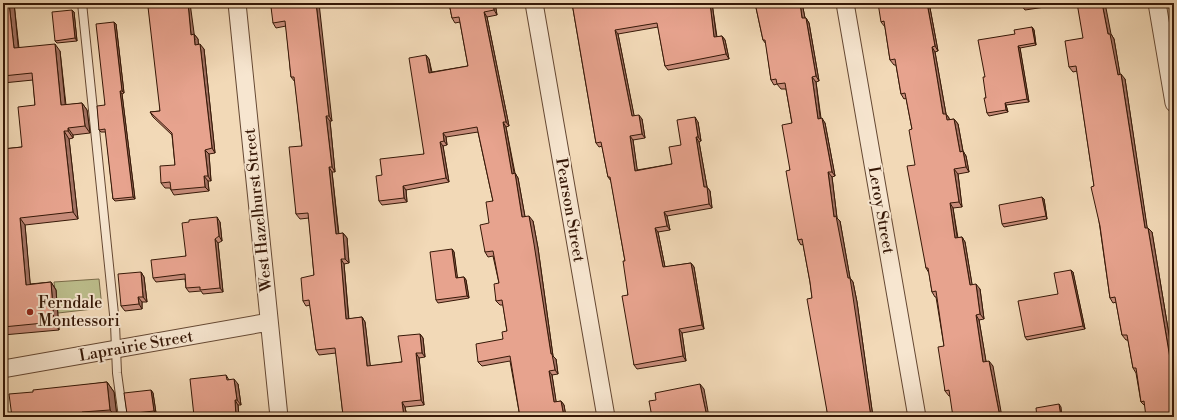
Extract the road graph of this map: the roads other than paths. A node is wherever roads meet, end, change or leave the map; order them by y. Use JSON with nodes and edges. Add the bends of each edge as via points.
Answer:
{"nodes":[{"id":1,"x":82,"y":3,"type":"edge"},
{"id":2,"x":237,"y":3,"type":"edge"},
{"id":3,"x":534,"y":3,"type":"edge"},
{"id":4,"x":844,"y":3,"type":"edge"},
{"id":5,"x":1157,"y":3,"type":"edge"},
{"id":6,"x":1174,"y":103,"type":"edge"},
{"id":7,"x":269,"y":322,"type":"junction"},
{"id":8,"x":116,"y":350,"type":"junction"},
{"id":9,"x":3,"y":370,"type":"edge"},
{"id":10,"x":123,"y":417,"type":"edge"},
{"id":11,"x":279,"y":417,"type":"edge"},
{"id":12,"x":606,"y":417,"type":"edge"},
{"id":13,"x":917,"y":417,"type":"edge"}],
"edges":[{"from":1,"to":8,"type":"lane"},
{"from":2,"to":7,"type":"street","name":"West Hazelhurst Street"},
{"from":3,"to":12,"type":"street","name":"Pearson Street"},
{"from":4,"to":13,"type":"street","name":"Leroy Street"},
{"from":5,"to":6,"type":"street"},
{"from":7,"to":8,"type":"street","name":"Laprairie Street"},
{"from":7,"to":11,"type":"street","name":"West Hazelhurst Street"},
{"from":8,"to":9,"type":"street","name":"Laprairie Street"},
{"from":8,"to":10,"type":"lane"}]}
